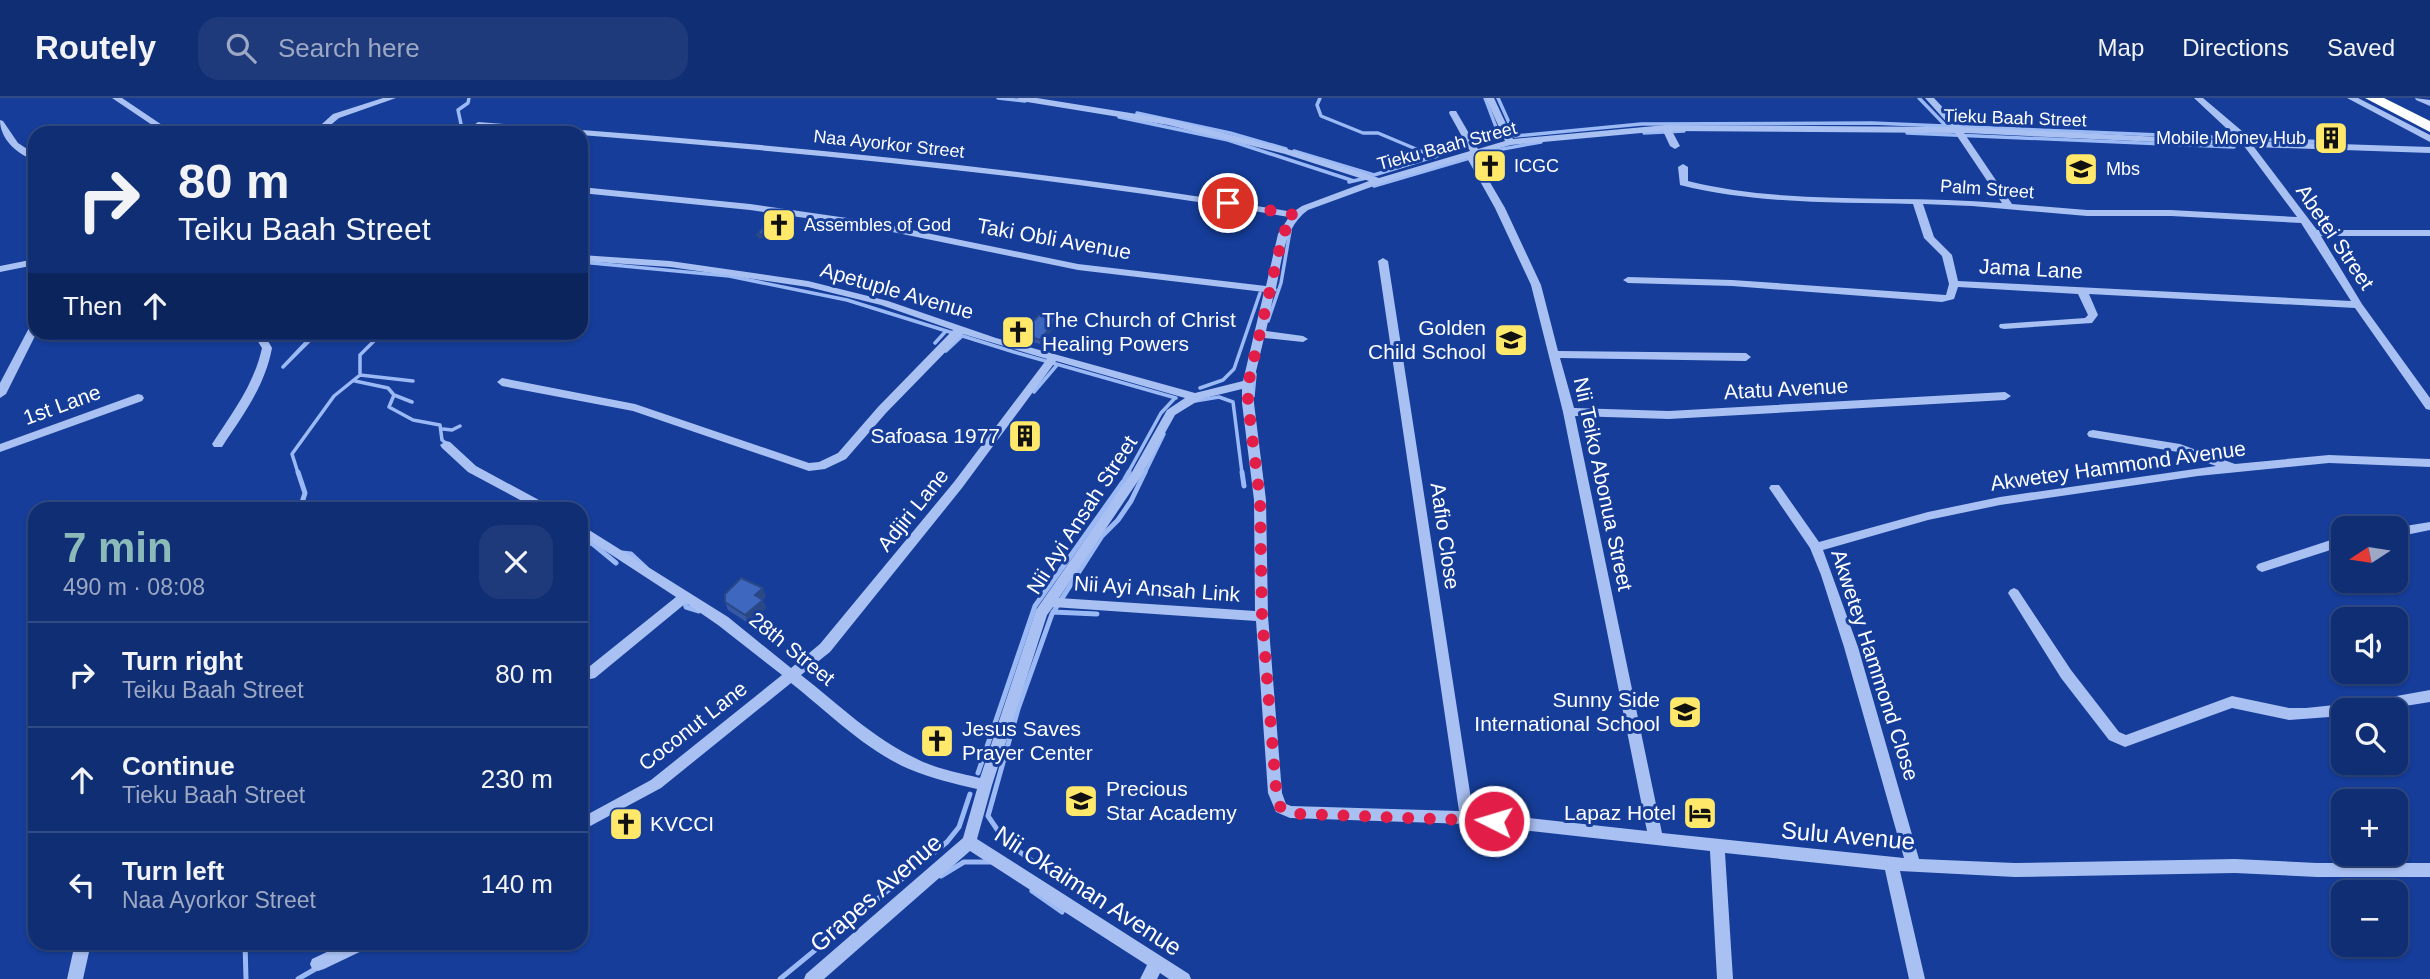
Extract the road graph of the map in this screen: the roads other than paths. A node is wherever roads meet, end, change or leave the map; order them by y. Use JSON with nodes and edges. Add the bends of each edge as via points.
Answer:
{"nodes":[{"id":1,"x":117,"y":98,"type":"edge"},
{"id":2,"x":392,"y":98,"type":"edge"},
{"id":3,"x":1021,"y":98,"type":"edge"},
{"id":4,"x":1490,"y":98,"type":"edge"},
{"id":5,"x":1929,"y":98,"type":"edge"},
{"id":6,"x":2198,"y":98,"type":"edge"},
{"id":7,"x":2351,"y":98,"type":"edge"},
{"id":8,"x":2372,"y":98,"type":"edge"},
{"id":9,"x":2402,"y":98,"type":"edge"},
{"id":10,"x":2419,"y":98,"type":"edge"},
{"id":11,"x":2430,"y":103,"type":"edge"},
{"id":12,"x":2430,"y":112,"type":"edge"},
{"id":13,"x":1453,"y":113,"type":"dead end"},
{"id":14,"x":0,"y":123,"type":"edge"},
{"id":15,"x":478,"y":125,"type":"dead end"},
{"id":16,"x":159,"y":126,"type":"edge"},
{"id":17,"x":325,"y":126,"type":"edge"},
{"id":18,"x":492,"y":126,"type":"edge"},
{"id":19,"x":1666,"y":128,"type":"junction"},
{"id":20,"x":1958,"y":130,"type":"junction"},
{"id":21,"x":588,"y":133,"type":"edge"},
{"id":22,"x":2427,"y":134,"type":"edge"},
{"id":23,"x":1510,"y":142,"type":"junction"},
{"id":24,"x":2246,"y":144,"type":"junction"},
{"id":25,"x":1675,"y":146,"type":"dead end"},
{"id":26,"x":2425,"y":149,"type":"edge"},
{"id":27,"x":28,"y":153,"type":"edge"},
{"id":28,"x":1472,"y":153,"type":"junction"},
{"id":29,"x":1683,"y":167,"type":"dead end"},
{"id":30,"x":1378,"y":181,"type":"junction"},
{"id":31,"x":588,"y":191,"type":"edge"},
{"id":32,"x":1917,"y":201,"type":"junction"},
{"id":33,"x":2008,"y":205,"type":"junction"},
{"id":34,"x":1295,"y":215,"type":"junction"},
{"id":35,"x":2304,"y":220,"type":"junction"},
{"id":36,"x":2314,"y":233,"type":"junction"},
{"id":37,"x":2430,"y":233,"type":"edge"},
{"id":38,"x":588,"y":258,"type":"edge"},
{"id":39,"x":1382,"y":261,"type":"dead end"},
{"id":40,"x":28,"y":263,"type":"edge"},
{"id":41,"x":0,"y":269,"type":"edge"},
{"id":42,"x":1628,"y":280,"type":"dead end"},
{"id":43,"x":1954,"y":284,"type":"junction"},
{"id":44,"x":1272,"y":290,"type":"junction"},
{"id":45,"x":2082,"y":291,"type":"junction"},
{"id":46,"x":2358,"y":305,"type":"junction"},
{"id":47,"x":2004,"y":326,"type":"dead end"},
{"id":48,"x":961,"y":329,"type":"junction"},
{"id":49,"x":1259,"y":334,"type":"junction"},
{"id":50,"x":1303,"y":339,"type":"dead end"},
{"id":51,"x":28,"y":340,"type":"edge"},
{"id":52,"x":262,"y":340,"type":"edge"},
{"id":53,"x":1555,"y":354,"type":"junction"},
{"id":54,"x":1746,"y":357,"type":"dead end"},
{"id":55,"x":1053,"y":358,"type":"junction"},
{"id":56,"x":502,"y":382,"type":"dead end"},
{"id":57,"x":1248,"y":384,"type":"junction"},
{"id":58,"x":0,"y":394,"type":"edge"},
{"id":59,"x":2005,"y":396,"type":"dead end"},
{"id":60,"x":1196,"y":397,"type":"junction"},
{"id":61,"x":138,"y":398,"type":"dead end"},
{"id":62,"x":2430,"y":406,"type":"edge"},
{"id":63,"x":1569,"y":412,"type":"junction"},
{"id":64,"x":2093,"y":434,"type":"dead end"},
{"id":65,"x":218,"y":444,"type":"dead end"},
{"id":66,"x":446,"y":446,"type":"dead end"},
{"id":67,"x":0,"y":448,"type":"edge"},
{"id":68,"x":2430,"y":463,"type":"edge"},
{"id":69,"x":2234,"y":468,"type":"junction"},
{"id":70,"x":1775,"y":488,"type":"dead end"},
{"id":71,"x":534,"y":502,"type":"edge"},
{"id":72,"x":2430,"y":526,"type":"edge"},
{"id":73,"x":2408,"y":530,"type":"edge"},
{"id":74,"x":588,"y":534,"type":"edge"},
{"id":75,"x":2331,"y":545,"type":"edge"},
{"id":76,"x":1816,"y":547,"type":"junction"},
{"id":77,"x":2263,"y":567,"type":"dead end"},
{"id":78,"x":2014,"y":593,"type":"dead end"},
{"id":79,"x":685,"y":597,"type":"junction"},
{"id":80,"x":1049,"y":602,"type":"junction"},
{"id":81,"x":1262,"y":616,"type":"junction"},
{"id":82,"x":590,"y":674,"type":"dead end"},
{"id":83,"x":790,"y":674,"type":"junction"},
{"id":84,"x":2430,"y":696,"type":"edge"},
{"id":85,"x":985,"y":785,"type":"junction"},
{"id":86,"x":1467,"y":818,"type":"junction"},
{"id":87,"x":588,"y":821,"type":"edge"},
{"id":88,"x":1656,"y":837,"type":"junction"},
{"id":89,"x":969,"y":842,"type":"junction"},
{"id":90,"x":1717,"y":846,"type":"junction"},
{"id":91,"x":1891,"y":864,"type":"junction"},
{"id":92,"x":1913,"y":865,"type":"junction"},
{"id":93,"x":2430,"y":870,"type":"edge"},
{"id":94,"x":81,"y":950,"type":"edge"},
{"id":95,"x":348,"y":950,"type":"edge"},
{"id":96,"x":1157,"y":962,"type":"junction"},
{"id":97,"x":318,"y":964,"type":"dead end"},
{"id":98,"x":75,"y":979,"type":"edge"},
{"id":99,"x":812,"y":979,"type":"edge"},
{"id":100,"x":1148,"y":979,"type":"edge"},
{"id":101,"x":1183,"y":979,"type":"edge"},
{"id":102,"x":1725,"y":979,"type":"edge"},
{"id":103,"x":1917,"y":979,"type":"edge"}],
"edges":[{"from":1,"to":16,"type":"street"},
{"from":2,"to":17,"type":"street","via":[[336,117]]},
{"from":3,"to":30,"type":"street","via":[[1168,122],[1288,152]]},
{"from":4,"to":23,"type":"street"},
{"from":5,"to":20,"type":"street"},
{"from":6,"to":24,"type":"street","name":"Abetei Street"},
{"from":7,"to":22,"type":"street"},
{"from":8,"to":22,"type":"highway"},
{"from":9,"to":12,"type":"highway"},
{"from":10,"to":11,"type":"street"},
{"from":13,"to":28,"type":"street","name":"Nii Teiko Abonua Street"},
{"from":14,"to":27,"type":"street","via":[[15,145]]},
{"from":15,"to":18,"type":"street","name":"Naa Ayorkor Street"},
{"from":19,"to":20,"type":"street","name":"Tieku Baah Street"},
{"from":19,"to":23,"type":"street","name":"Tieku Baah Street"},
{"from":19,"to":25,"type":"street"},
{"from":20,"to":24,"type":"street","name":"Tieku Baah Street"},
{"from":20,"to":33,"type":"street"},
{"from":21,"to":34,"type":"street","name":"Naa Ayorkor Street","via":[[1118,184]]},
{"from":22,"to":26,"type":"street","name":"Tieku Baah Street"},
{"from":23,"to":28,"type":"street","name":"Tieku Baah Street"},
{"from":24,"to":26,"type":"street","name":"Tieku Baah Street"},
{"from":24,"to":35,"type":"street","name":"Abetei Street"},
{"from":28,"to":30,"type":"street","name":"Tieku Baah Street"},
{"from":28,"to":53,"type":"street","name":"Nii Teiko Abonua Street","via":[[1536,285]]},
{"from":29,"to":32,"type":"street","name":"Palm Street","via":[[1683,183],[1716,191]]},
{"from":30,"to":34,"type":"street","name":"Tieku Baah Street"},
{"from":31,"to":44,"type":"street","name":"Taki Obli Avenue","via":[[803,214],[1077,267]]},
{"from":32,"to":33,"type":"street","name":"Palm Street"},
{"from":32,"to":43,"type":"street","via":[[1929,238],[1947,255]]},
{"from":33,"to":35,"type":"street","name":"Palm Street","via":[[2087,213]]},
{"from":34,"to":44,"type":"street","via":[[1283,234]]},
{"from":35,"to":36,"type":"street","name":"Abetei Street"},
{"from":36,"to":37,"type":"street"},
{"from":36,"to":46,"type":"street","name":"Abetei Street"},
{"from":38,"to":48,"type":"street","name":"Apetuple Avenue","via":[[670,264],[808,284]]},
{"from":39,"to":86,"type":"street","name":"Aafio Close"},
{"from":40,"to":41,"type":"street"},
{"from":42,"to":43,"type":"street","name":"Jama Lane","via":[[1942,299],[1950,297]]},
{"from":43,"to":45,"type":"street","name":"Jama Lane"},
{"from":44,"to":49,"type":"street"},
{"from":45,"to":46,"type":"street","name":"Jama Lane"},
{"from":45,"to":47,"type":"street","via":[[2092,315],[2088,321]]},
{"from":46,"to":62,"type":"street","name":"Abetei Street"},
{"from":48,"to":55,"type":"street","name":"Apetuple Avenue"},
{"from":48,"to":56,"type":"street","via":[[856,442],[835,461],[821,466],[809,467],[635,408]]},
{"from":49,"to":50,"type":"street"},
{"from":49,"to":57,"type":"street"},
{"from":51,"to":58,"type":"street"},
{"from":52,"to":65,"type":"street","via":[[267,348],[265,364]]},
{"from":53,"to":54,"type":"street"},
{"from":53,"to":63,"type":"street","name":"Nii Teiko Abonua Street"},
{"from":55,"to":60,"type":"street","name":"Apetuple Avenue"},
{"from":55,"to":83,"type":"street","name":"Adjiri Lane","via":[[958,485],[825,648]]},
{"from":57,"to":60,"type":"street","name":"Nii Ayi Ansah Street"},
{"from":57,"to":81,"type":"street","via":[[1260,500]]},
{"from":59,"to":63,"type":"street","name":"Atatu Avenue","via":[[1670,415]]},
{"from":60,"to":80,"type":"street","name":"Nii Ayi Ansah Street","via":[[1171,413],[1136,475]]},
{"from":61,"to":67,"type":"street","name":"1st Lane"},
{"from":63,"to":88,"type":"street","name":"Nii Teiko Abonua Street"},
{"from":64,"to":69,"type":"street","via":[[2180,448]]},
{"from":66,"to":71,"type":"street","via":[[472,469]]},
{"from":68,"to":69,"type":"street","name":"Akwetey Hammond Avenue","via":[[2329,459]]},
{"from":69,"to":76,"type":"street","name":"Akwetey Hammond Avenue","via":[[2000,501]]},
{"from":70,"to":76,"type":"street","name":"Akwetey Hammond Close"},
{"from":72,"to":73,"type":"street"},
{"from":74,"to":79,"type":"street","name":"28th Street"},
{"from":75,"to":77,"type":"street"},
{"from":76,"to":92,"type":"street","name":"Akwetey Hammond Close","via":[[1851,647]]},
{"from":78,"to":84,"type":"street","via":[[2066,674],[2114,736],[2125,741],[2232,702],[2306,714]]},
{"from":79,"to":82,"type":"street"},
{"from":79,"to":83,"type":"street","name":"28th Street"},
{"from":80,"to":81,"type":"street","name":"Nii Ayi Ansah Link"},
{"from":80,"to":85,"type":"street","name":"Nii Ayi Ansah Street","via":[[1041,614]]},
{"from":81,"to":86,"type":"street","name":"Sulu Avenue","via":[[1275,793],[1281,808],[1290,812]]},
{"from":83,"to":85,"type":"street","name":"28th Street","via":[[892,753],[946,776]]},
{"from":83,"to":87,"type":"street","name":"Coconut Lane","via":[[656,784]]},
{"from":85,"to":89,"type":"street","name":"Nii Ayi Ansah Street"},
{"from":86,"to":88,"type":"street","name":"Sulu Avenue"},
{"from":88,"to":90,"type":"street","name":"Sulu Avenue"},
{"from":89,"to":96,"type":"street","name":"Nii Okaiman Avenue"},
{"from":89,"to":99,"type":"street","name":"Grapes Avenue"},
{"from":90,"to":91,"type":"street","name":"Sulu Avenue"},
{"from":90,"to":102,"type":"street"},
{"from":91,"to":92,"type":"street","name":"Sulu Avenue"},
{"from":91,"to":103,"type":"street"},
{"from":92,"to":93,"type":"street","name":"Sulu Avenue","via":[[2015,870],[2235,866]]},
{"from":94,"to":98,"type":"street"},
{"from":95,"to":97,"type":"street"},
{"from":96,"to":100,"type":"street"},
{"from":96,"to":101,"type":"street","name":"Nii Okaiman Avenue"}]}
